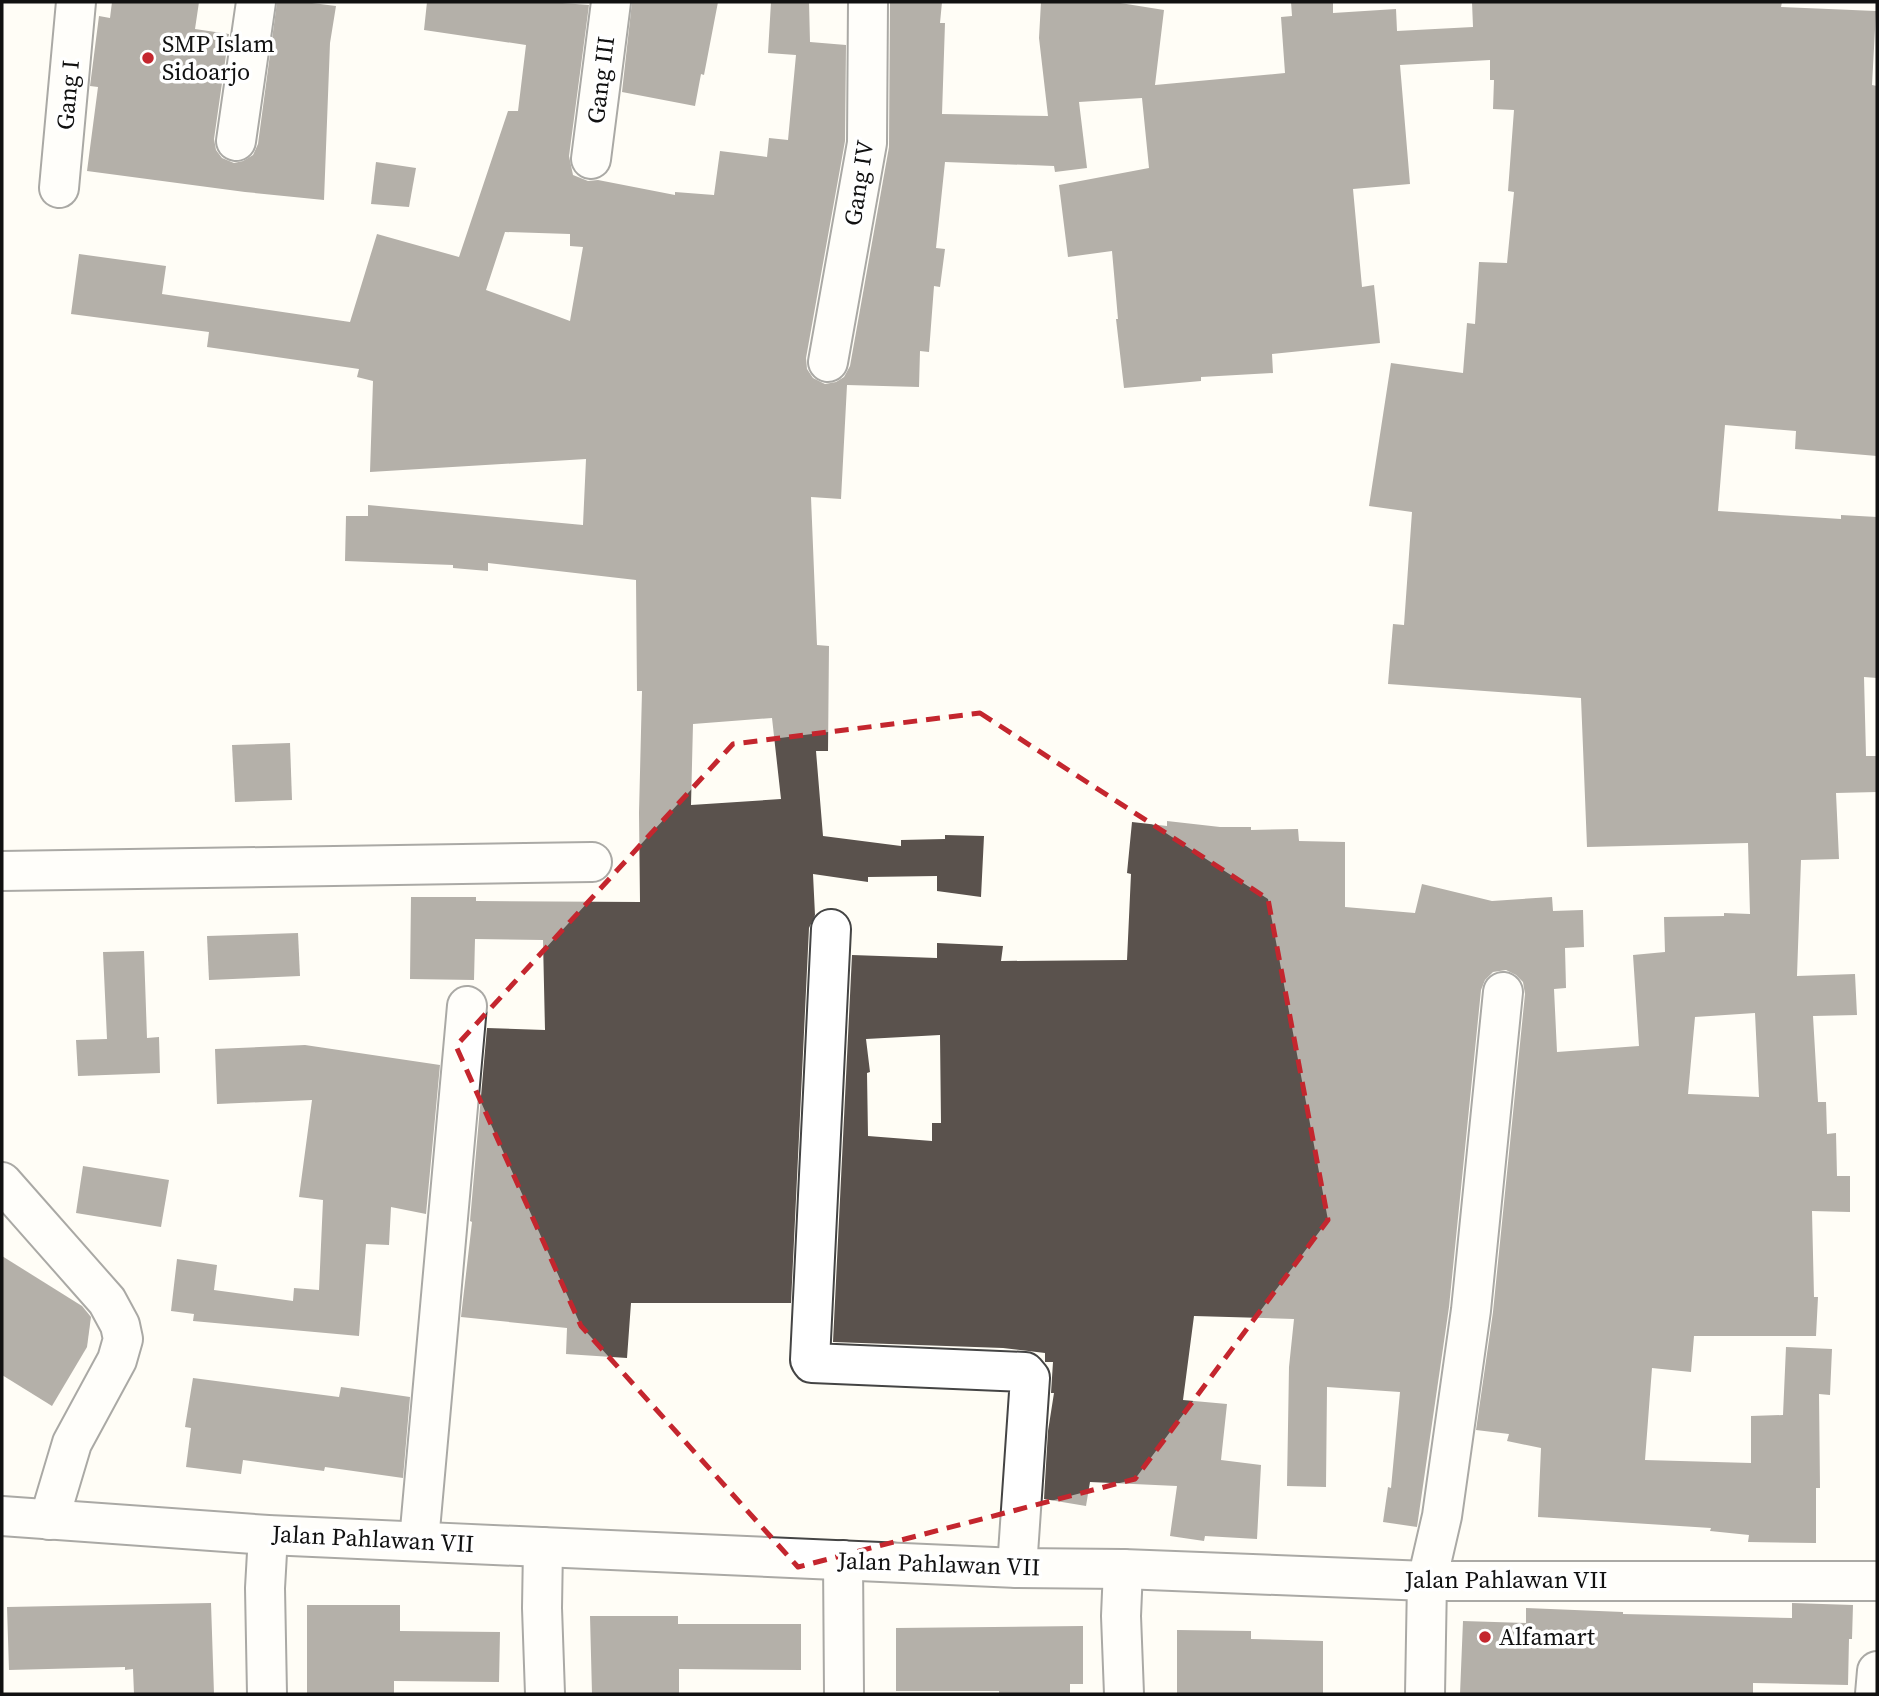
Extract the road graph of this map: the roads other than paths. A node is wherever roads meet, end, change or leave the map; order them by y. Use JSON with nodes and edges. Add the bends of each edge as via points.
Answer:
{"nodes":[{"id":1,"x":76,"y":2,"type":"edge"},
{"id":2,"x":256,"y":2,"type":"edge"},
{"id":3,"x":611,"y":2,"type":"edge"},
{"id":4,"x":868,"y":2,"type":"edge"},
{"id":5,"x":236,"y":141,"type":"dead end"},
{"id":6,"x":591,"y":159,"type":"dead end"},
{"id":7,"x":59,"y":188,"type":"dead end"},
{"id":8,"x":828,"y":362,"type":"dead end"},
{"id":9,"x":592,"y":862,"type":"dead end"},
{"id":10,"x":2,"y":872,"type":"edge"},
{"id":11,"x":831,"y":929,"type":"dead end"},
{"id":12,"x":1503,"y":992,"type":"dead end"},
{"id":13,"x":467,"y":1006,"type":"dead end"},
{"id":14,"x":2,"y":1182,"type":"edge"},
{"id":15,"x":2,"y":1516,"type":"edge"},
{"id":16,"x":49,"y":1520,"type":"junction"},
{"id":17,"x":268,"y":1535,"type":"junction"},
{"id":18,"x":419,"y":1541,"type":"junction"},
{"id":19,"x":543,"y":1547,"type":"junction"},
{"id":20,"x":843,"y":1560,"type":"junction"},
{"id":21,"x":1017,"y":1568,"type":"junction"},
{"id":22,"x":1123,"y":1569,"type":"junction"},
{"id":23,"x":1427,"y":1581,"type":"junction"},
{"id":24,"x":1877,"y":1581,"type":"edge"},
{"id":25,"x":1877,"y":1671,"type":"edge"},
{"id":26,"x":267,"y":1694,"type":"edge"},
{"id":27,"x":545,"y":1694,"type":"edge"},
{"id":28,"x":845,"y":1694,"type":"edge"},
{"id":29,"x":1124,"y":1694,"type":"edge"},
{"id":30,"x":1425,"y":1694,"type":"edge"},
{"id":31,"x":1875,"y":1694,"type":"edge"}],
"edges":[{"from":1,"to":7,"type":"street","name":"Gang I"},
{"from":2,"to":5,"type":"street"},
{"from":3,"to":6,"type":"street","name":"Gang III"},
{"from":4,"to":8,"type":"street","name":"Gang IV","via":[[867,143]]},
{"from":9,"to":10,"type":"street"},
{"from":11,"to":21,"type":"street","via":[[810,1360],[1025,1372],[1030,1378]]},
{"from":12,"to":23,"type":"street","via":[[1469,1323],[1442,1516]]},
{"from":13,"to":18,"type":"street"},
{"from":14,"to":16,"type":"street","via":[[107,1301],[124,1339],[72,1443]]},
{"from":15,"to":16,"type":"street","name":"Jalan Pahlawan VII"},
{"from":16,"to":17,"type":"street","name":"Jalan Pahlawan VII"},
{"from":17,"to":18,"type":"street","name":"Jalan Pahlawan VII"},
{"from":17,"to":26,"type":"street"},
{"from":18,"to":19,"type":"street","name":"Jalan Pahlawan VII"},
{"from":19,"to":20,"type":"street","name":"Jalan Pahlawan VII"},
{"from":19,"to":27,"type":"street"},
{"from":20,"to":21,"type":"street","name":"Jalan Pahlawan VII"},
{"from":20,"to":28,"type":"street"},
{"from":21,"to":22,"type":"street","name":"Jalan Pahlawan VII"},
{"from":22,"to":23,"type":"street","name":"Jalan Pahlawan VII"},
{"from":22,"to":29,"type":"street"},
{"from":23,"to":24,"type":"street","name":"Jalan Pahlawan VII"},
{"from":23,"to":30,"type":"street"},
{"from":25,"to":31,"type":"street"}]}
